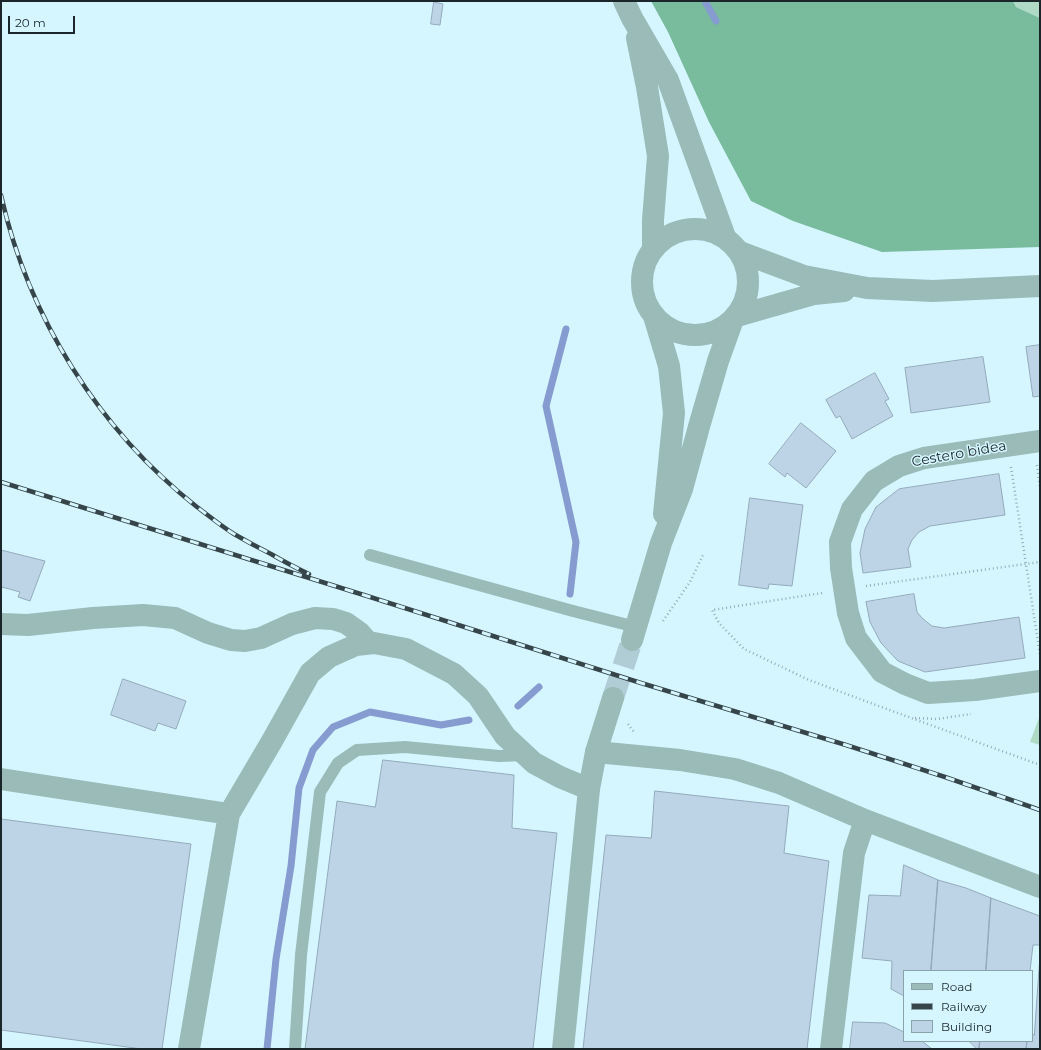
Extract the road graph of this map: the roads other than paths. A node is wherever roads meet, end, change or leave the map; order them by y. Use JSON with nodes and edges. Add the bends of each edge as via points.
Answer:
{"nodes":[{"id":1,"x":628,"y":9,"type":"edge"},
{"id":2,"x":725,"y":237,"type":"junction"},
{"id":3,"x":653,"y":249,"type":"junction"},
{"id":4,"x":740,"y":252,"type":"junction"},
{"id":5,"x":1040,"y":286,"type":"edge"},
{"id":6,"x":867,"y":288,"type":"junction"},
{"id":7,"x":654,"y":316,"type":"junction"},
{"id":8,"x":734,"y":319,"type":"junction"},
{"id":9,"x":1040,"y":441,"type":"edge"},
{"id":10,"x":660,"y":543,"type":"junction"},
{"id":11,"x":370,"y":555,"type":"dead end"},
{"id":12,"x":1,"y":624,"type":"edge"},
{"id":13,"x":634,"y":634,"type":"joint"},
{"id":14,"x":369,"y":644,"type":"junction"},
{"id":15,"x":1040,"y":681,"type":"edge"},
{"id":16,"x":613,"y":698,"type":"tunnel mouth"},
{"id":17,"x":596,"y":752,"type":"junction"},
{"id":18,"x":525,"y":755,"type":"junction"},
{"id":19,"x":1,"y":779,"type":"edge"},
{"id":20,"x":589,"y":789,"type":"junction"},
{"id":21,"x":229,"y":814,"type":"junction"},
{"id":22,"x":865,"y":820,"type":"junction"},
{"id":23,"x":1040,"y":887,"type":"edge"},
{"id":24,"x":189,"y":1049,"type":"edge"},
{"id":25,"x":295,"y":1049,"type":"edge"},
{"id":26,"x":563,"y":1049,"type":"edge"},
{"id":27,"x":830,"y":1049,"type":"edge"}],
"edges":[{"from":1,"to":2,"type":"street","via":[[668,80]]},
{"from":1,"to":3,"type":"street","via":[[647,87],[658,156]]},
{"from":2,"to":3,"type":"street","via":[[710,230],[695,228],[679,231],[665,238]]},
{"from":2,"to":4,"type":"street"},
{"from":3,"to":7,"type":"street","via":[[646,261],[642,290],[646,304]]},
{"from":4,"to":6,"type":"street","via":[[804,276]]},
{"from":4,"to":8,"type":"street","via":[[747,268],[749,284],[746,301]]},
{"from":5,"to":6,"type":"street","via":[[933,291]]},
{"from":6,"to":8,"type":"street","via":[[814,294]]},
{"from":7,"to":8,"type":"street","via":[[667,328],[683,334],[701,335],[717,331]]},
{"from":7,"to":10,"type":"street","via":[[669,366],[674,413]]},
{"from":8,"to":10,"type":"street","via":[[718,362],[682,489]]},
{"from":9,"to":15,"type":"street","name":"Cestero bidea","via":[[924,458],[899,466],[874,481],[852,509],[840,542],[840,568],[848,613],[856,638],[882,672],[928,693],[975,690]]},
{"from":10,"to":13,"type":"street"},
{"from":11,"to":13,"type":"lane","via":[[573,611]]},
{"from":12,"to":14,"type":"street","via":[[28,625],[143,615],[175,618],[208,633],[245,641],[261,638],[292,624],[315,618],[346,623],[360,633]]},
{"from":14,"to":18,"type":"street","via":[[406,649],[454,674],[478,696],[505,736]]},
{"from":14,"to":21,"type":"street","via":[[356,645],[329,657],[310,673]]},
{"from":16,"to":17,"type":"street"},
{"from":17,"to":20,"type":"street"},
{"from":17,"to":22,"type":"street","via":[[680,760],[735,769],[779,783]]},
{"from":18,"to":20,"type":"street","via":[[560,777]]},
{"from":18,"to":25,"type":"lane","via":[[499,756],[405,747],[357,750],[338,763],[320,792],[302,955]]},
{"from":19,"to":21,"type":"street"},
{"from":20,"to":26,"type":"street"},
{"from":21,"to":24,"type":"street"},
{"from":22,"to":23,"type":"street"},
{"from":22,"to":27,"type":"street","via":[[854,853]]}]}
